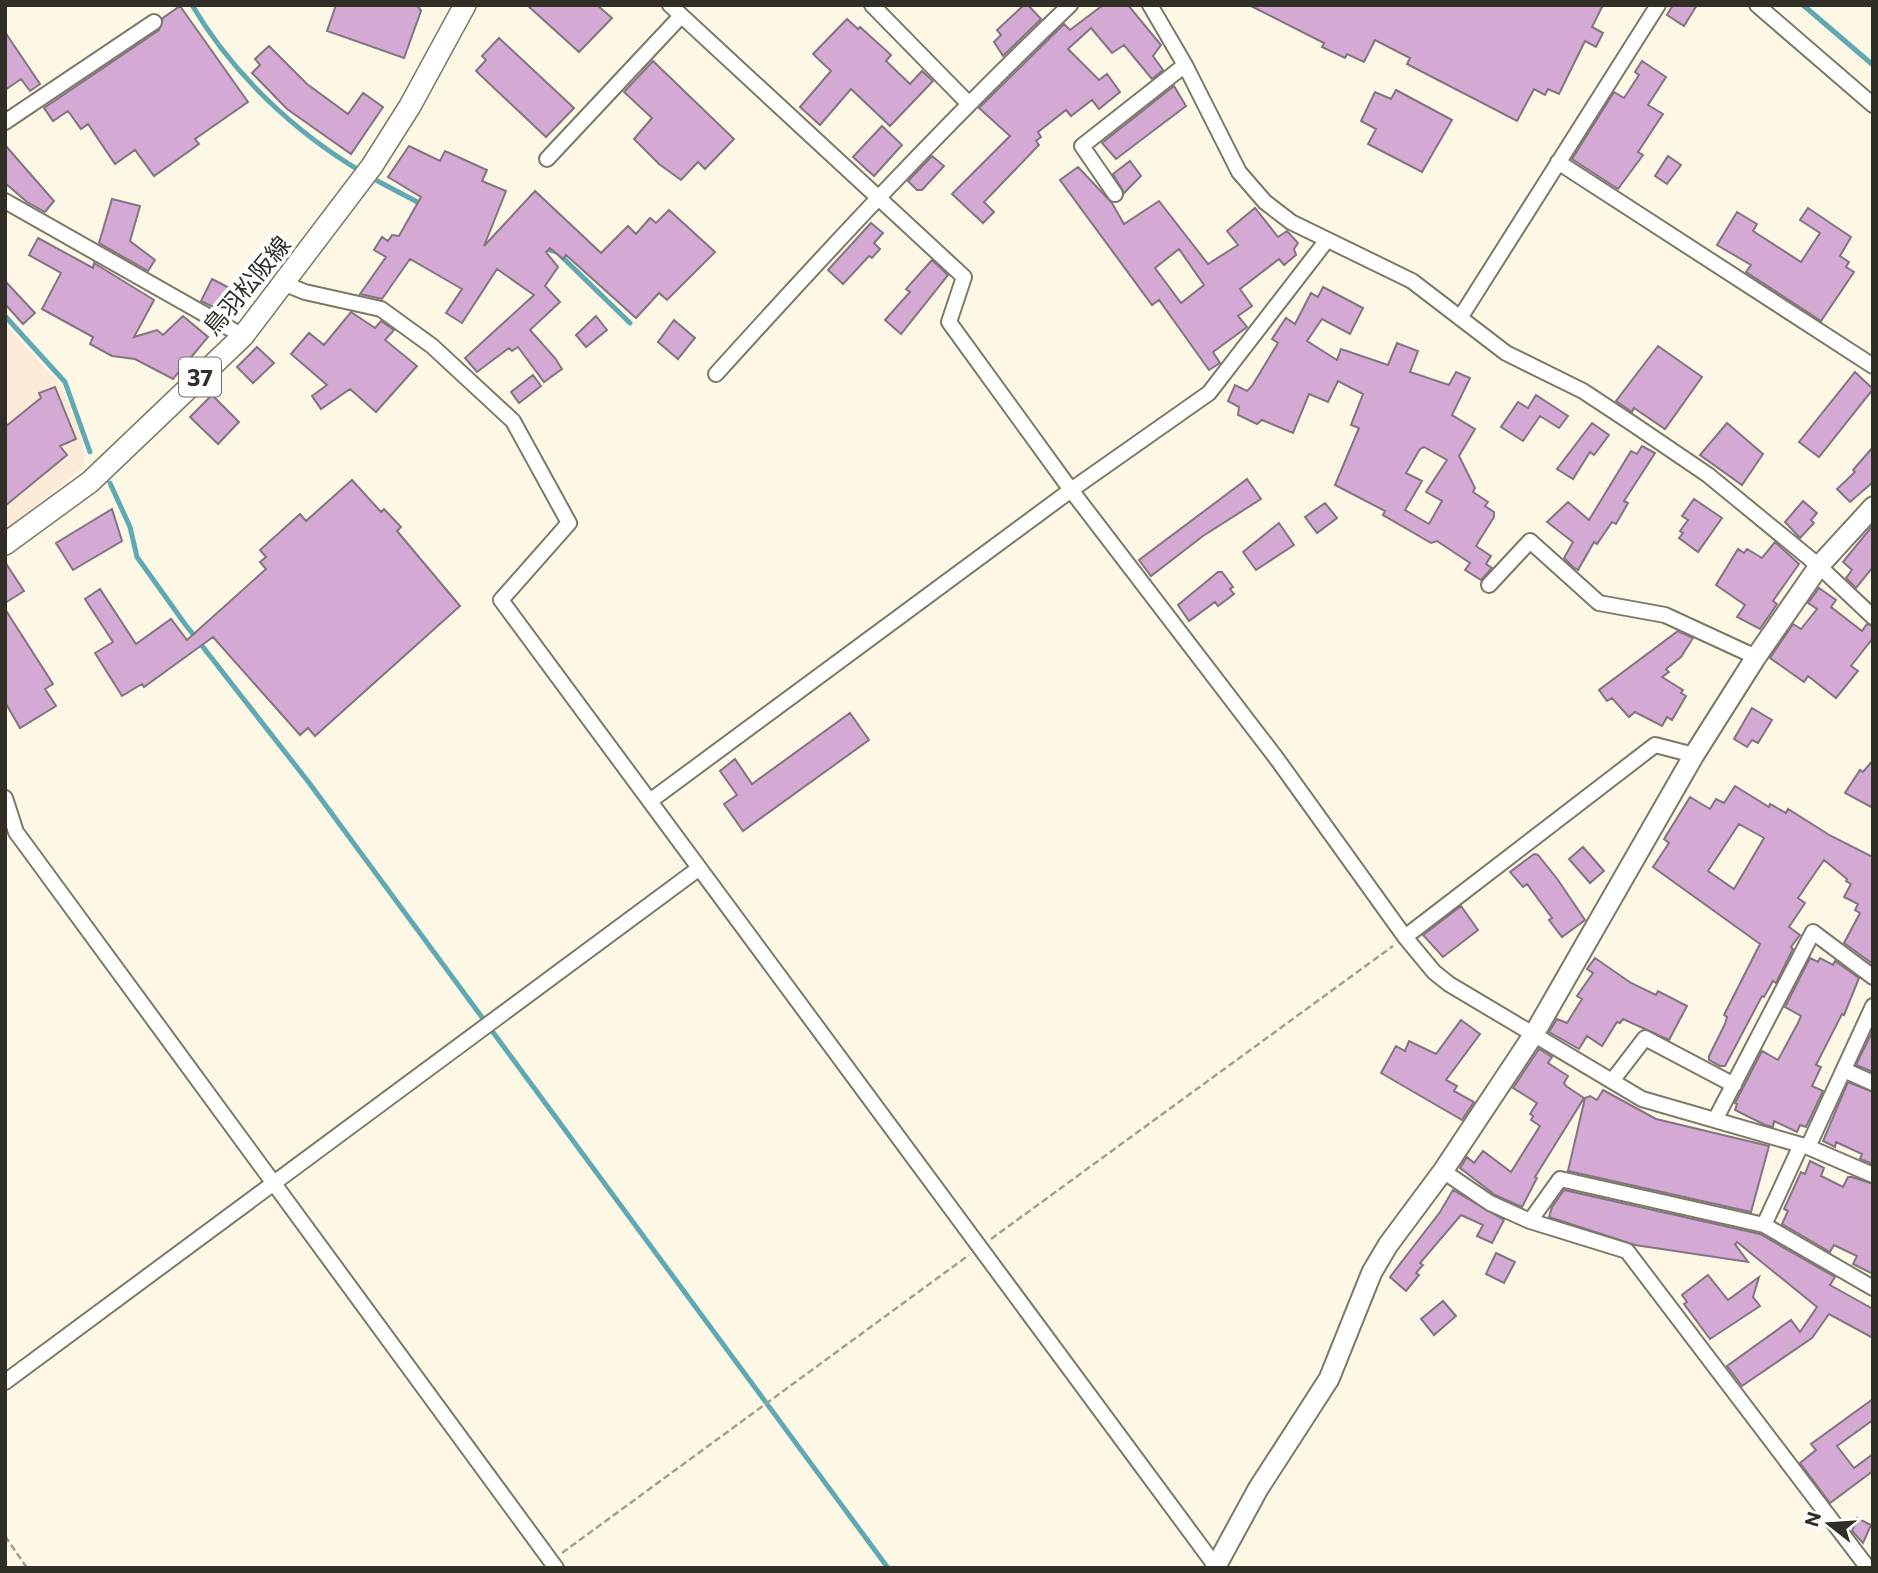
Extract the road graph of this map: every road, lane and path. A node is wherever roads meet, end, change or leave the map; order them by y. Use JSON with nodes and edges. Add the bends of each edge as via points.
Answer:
{"nodes":[{"id":1,"x":465,"y":5,"type":"edge"},
{"id":2,"x":872,"y":5,"type":"edge"},
{"id":3,"x":1070,"y":5,"type":"edge"},
{"id":4,"x":1150,"y":5,"type":"edge"},
{"id":5,"x":1658,"y":5,"type":"edge"},
{"id":6,"x":1757,"y":5,"type":"edge"},
{"id":7,"x":675,"y":11,"type":"edge"},
{"id":8,"x":154,"y":22,"type":"dead end"},
{"id":9,"x":1185,"y":65,"type":"junction"},
{"id":10,"x":968,"y":103,"type":"junction"},
{"id":11,"x":1873,"y":105,"type":"edge"},
{"id":12,"x":5,"y":122,"type":"edge"},
{"id":13,"x":547,"y":159,"type":"dead end"},
{"id":14,"x":1558,"y":162,"type":"junction"},
{"id":15,"x":1115,"y":194,"type":"dead end"},
{"id":16,"x":877,"y":196,"type":"junction"},
{"id":17,"x":5,"y":201,"type":"edge"},
{"id":18,"x":1327,"y":240,"type":"junction"},
{"id":19,"x":285,"y":284,"type":"junction"},
{"id":20,"x":1460,"y":318,"type":"junction"},
{"id":21,"x":243,"y":336,"type":"junction"},
{"id":22,"x":1873,"y":366,"type":"edge"},
{"id":23,"x":716,"y":374,"type":"dead end"},
{"id":24,"x":1071,"y":490,"type":"junction"},
{"id":25,"x":1873,"y":507,"type":"edge"},
{"id":26,"x":5,"y":544,"type":"edge"},
{"id":27,"x":1819,"y":566,"type":"junction"},
{"id":28,"x":1489,"y":585,"type":"dead end"},
{"id":29,"x":1873,"y":617,"type":"edge"},
{"id":30,"x":1756,"y":657,"type":"junction"},
{"id":31,"x":1694,"y":755,"type":"junction"},
{"id":32,"x":5,"y":798,"type":"edge"},
{"id":33,"x":650,"y":801,"type":"junction"},
{"id":34,"x":698,"y":869,"type":"junction"},
{"id":35,"x":1405,"y":937,"type":"junction"},
{"id":36,"x":1873,"y":977,"type":"edge"},
{"id":37,"x":1873,"y":1006,"type":"edge"},
{"id":38,"x":1534,"y":1034,"type":"junction"},
{"id":39,"x":1844,"y":1070,"type":"junction"},
{"id":40,"x":1612,"y":1081,"type":"junction"},
{"id":41,"x":1873,"y":1083,"type":"edge"},
{"id":42,"x":1734,"y":1085,"type":"junction"},
{"id":43,"x":1715,"y":1120,"type":"junction"},
{"id":44,"x":1805,"y":1146,"type":"junction"},
{"id":45,"x":1443,"y":1171,"type":"junction"},
{"id":46,"x":1873,"y":1175,"type":"edge"},
{"id":47,"x":274,"y":1181,"type":"junction"},
{"id":48,"x":1530,"y":1221,"type":"junction"},
{"id":49,"x":1764,"y":1224,"type":"junction"},
{"id":50,"x":980,"y":1247,"type":"junction"},
{"id":51,"x":1873,"y":1288,"type":"edge"},
{"id":52,"x":5,"y":1382,"type":"edge"},
{"id":53,"x":5,"y":1536,"type":"edge"},
{"id":54,"x":554,"y":1565,"type":"edge"},
{"id":55,"x":1216,"y":1567,"type":"edge"},
{"id":56,"x":1871,"y":1567,"type":"edge"},
{"id":57,"x":27,"y":1568,"type":"edge"}],
"edges":[{"from":1,"to":19,"type":"main road","name":"鳥羽松阪線","number":"37","via":[[367,173]]},
{"from":2,"to":10,"type":"street"},
{"from":3,"to":10,"type":"street"},
{"from":4,"to":9,"type":"street"},
{"from":5,"to":14,"type":"street"},
{"from":6,"to":11,"type":"street"},
{"from":7,"to":13,"type":"street"},
{"from":7,"to":16,"type":"street"},
{"from":8,"to":12,"type":"street"},
{"from":9,"to":15,"type":"street","via":[[1082,146]]},
{"from":9,"to":18,"type":"street","via":[[1239,172],[1265,202]]},
{"from":10,"to":16,"type":"street"},
{"from":14,"to":20,"type":"street"},
{"from":14,"to":22,"type":"street"},
{"from":16,"to":23,"type":"street"},
{"from":16,"to":24,"type":"street","via":[[964,277],[949,322]]},
{"from":17,"to":21,"type":"street"},
{"from":18,"to":20,"type":"street","via":[[1412,281]]},
{"from":18,"to":24,"type":"street","via":[[1209,393]]},
{"from":19,"to":21,"type":"main road","name":"鳥羽松阪線","number":"37"},
{"from":19,"to":33,"type":"street","via":[[381,309],[432,346],[513,421],[569,523],[501,600]]},
{"from":20,"to":27,"type":"street","via":[[1506,353],[1583,391],[1708,475]]},
{"from":21,"to":26,"type":"main road","name":"鳥羽松阪線","number":"37","via":[[90,482]]},
{"from":24,"to":33,"type":"street"},
{"from":24,"to":35,"type":"street","via":[[1277,759]]},
{"from":25,"to":27,"type":"street"},
{"from":27,"to":29,"type":"street"},
{"from":27,"to":30,"type":"street"},
{"from":28,"to":30,"type":"street","via":[[1530,541],[1599,603],[1665,615]]},
{"from":30,"to":31,"type":"street"},
{"from":31,"to":35,"type":"street","via":[[1655,745]]},
{"from":31,"to":38,"type":"street"},
{"from":32,"to":47,"type":"street","via":[[16,832]]},
{"from":33,"to":34,"type":"street"},
{"from":34,"to":47,"type":"street"},
{"from":34,"to":50,"type":"street"},
{"from":35,"to":38,"type":"street","via":[[1449,984]]},
{"from":35,"to":50,"type":"path"},
{"from":36,"to":42,"type":"street","via":[[1813,932]]},
{"from":37,"to":39,"type":"street"},
{"from":38,"to":40,"type":"street"},
{"from":38,"to":45,"type":"street"},
{"from":39,"to":41,"type":"street"},
{"from":39,"to":44,"type":"street"},
{"from":40,"to":42,"type":"street","via":[[1645,1038]]},
{"from":40,"to":43,"type":"street","via":[[1642,1099]]},
{"from":42,"to":43,"type":"street"},
{"from":43,"to":44,"type":"street"},
{"from":44,"to":46,"type":"street"},
{"from":44,"to":49,"type":"street"},
{"from":45,"to":48,"type":"street","via":[[1490,1203]]},
{"from":45,"to":55,"type":"street","via":[[1372,1272],[1329,1380],[1258,1489]]},
{"from":47,"to":52,"type":"street"},
{"from":47,"to":54,"type":"street"},
{"from":48,"to":49,"type":"street","via":[[1560,1179]]},
{"from":48,"to":56,"type":"street","via":[[1627,1251]]},
{"from":49,"to":51,"type":"street"},
{"from":50,"to":54,"type":"path"},
{"from":50,"to":55,"type":"street"},
{"from":53,"to":57,"type":"path"}]}
